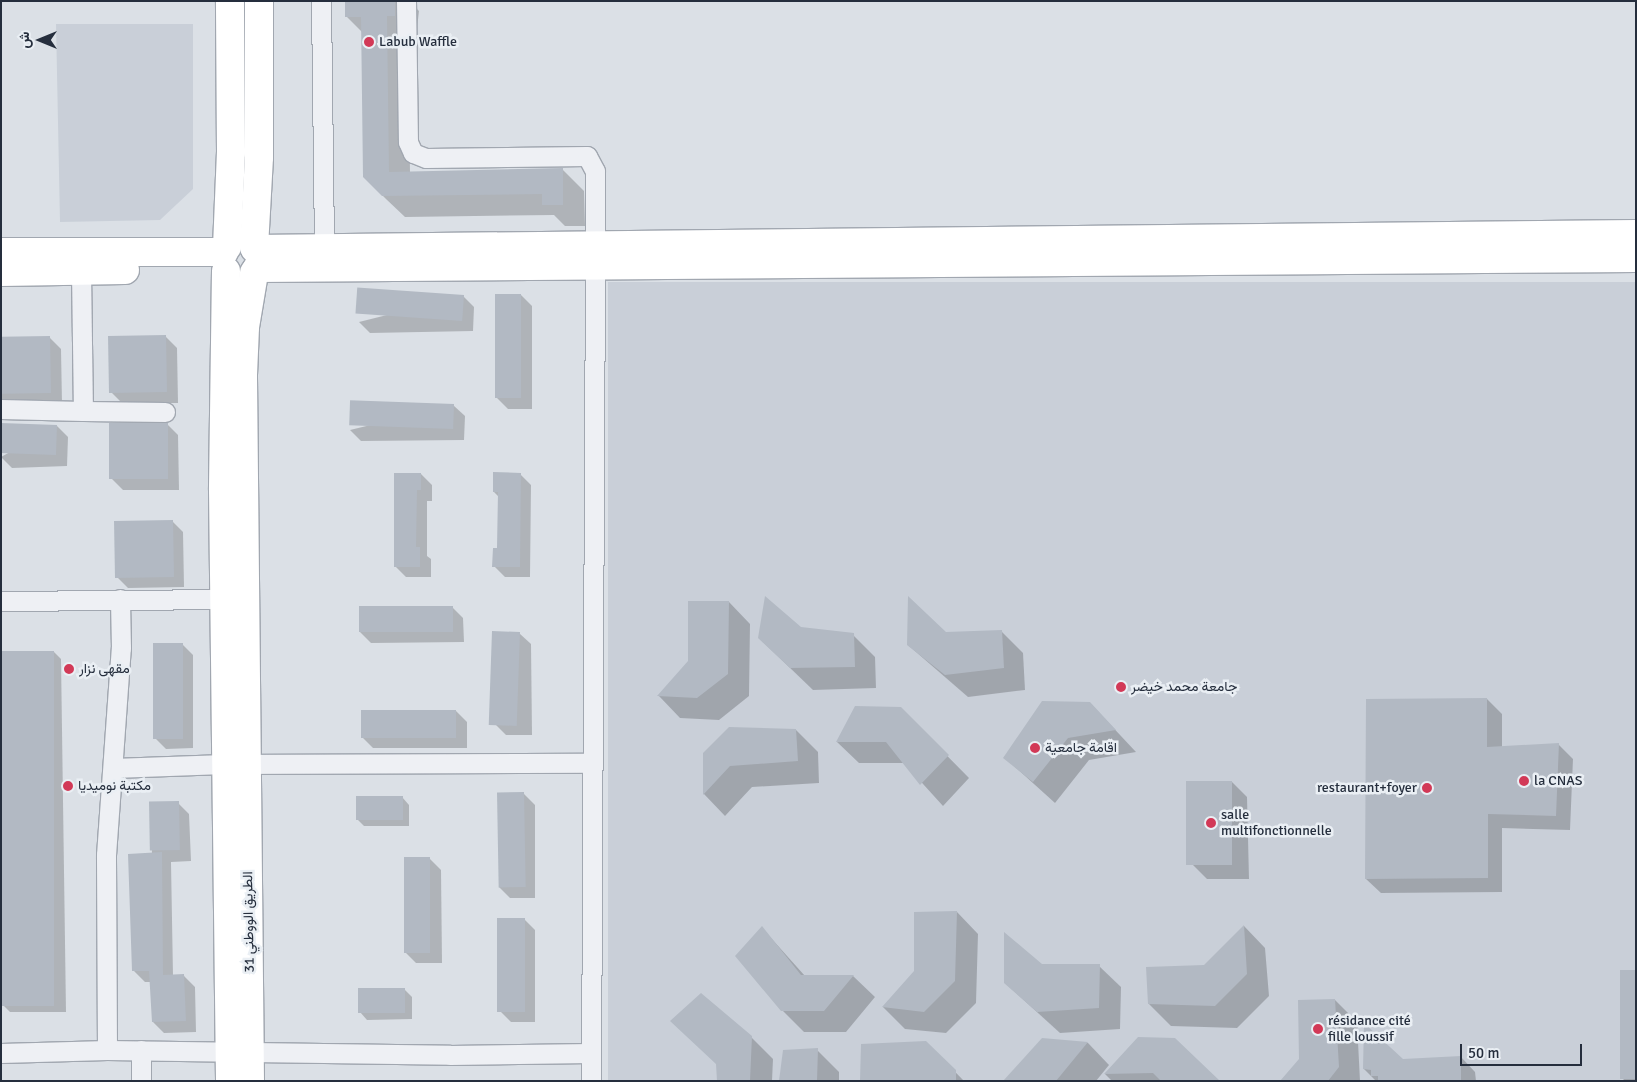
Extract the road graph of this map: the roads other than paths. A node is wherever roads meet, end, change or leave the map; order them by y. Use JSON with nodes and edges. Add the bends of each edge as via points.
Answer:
{"nodes":[{"id":1,"x":230,"y":1,"type":"edge"},
{"id":2,"x":259,"y":1,"type":"edge"},
{"id":3,"x":321,"y":1,"type":"edge"},
{"id":4,"x":406,"y":1,"type":"edge"},
{"id":5,"x":1636,"y":234,"type":"edge"},
{"id":6,"x":324,"y":248,"type":"junction"},
{"id":7,"x":1,"y":252,"type":"edge"},
{"id":8,"x":595,"y":255,"type":"junction"},
{"id":9,"x":1636,"y":258,"type":"edge"},
{"id":10,"x":225,"y":259,"type":"junction"},
{"id":11,"x":255,"y":259,"type":"junction"},
{"id":12,"x":81,"y":271,"type":"junction"},
{"id":13,"x":1,"y":272,"type":"edge"},
{"id":14,"x":1,"y":409,"type":"edge"},
{"id":15,"x":83,"y":411,"type":"junction"},
{"id":16,"x":166,"y":412,"type":"dead end"},
{"id":17,"x":120,"y":599,"type":"junction"},
{"id":18,"x":224,"y":599,"type":"junction"},
{"id":19,"x":1,"y":600,"type":"edge"},
{"id":20,"x":592,"y":763,"type":"junction"},
{"id":21,"x":236,"y":764,"type":"junction"},
{"id":22,"x":113,"y":768,"type":"junction"},
{"id":23,"x":107,"y":1050,"type":"junction"},
{"id":24,"x":141,"y":1050,"type":"junction"},
{"id":25,"x":240,"y":1052,"type":"junction"},
{"id":26,"x":1,"y":1053,"type":"edge"},
{"id":27,"x":591,"y":1053,"type":"junction"},
{"id":28,"x":141,"y":1081,"type":"edge"},
{"id":29,"x":230,"y":1081,"type":"edge"},
{"id":30,"x":250,"y":1081,"type":"edge"},
{"id":31,"x":591,"y":1081,"type":"edge"}],
"edges":[{"from":1,"to":10,"type":"main road","via":[[231,152]]},
{"from":2,"to":11,"type":"main road"},
{"from":3,"to":6,"type":"street"},
{"from":4,"to":8,"type":"street","via":[[408,142],[413,153],[426,158],[587,156],[595,171]]},
{"from":5,"to":8,"type":"main road"},
{"from":6,"to":8,"type":"main road"},
{"from":6,"to":11,"type":"main road"},
{"from":7,"to":10,"type":"main road"},
{"from":8,"to":9,"type":"main road","via":[[950,266]]},
{"from":8,"to":11,"type":"main road"},
{"from":8,"to":20,"type":"street"},
{"from":10,"to":11,"type":"main road","via":[[238,278]]},
{"from":10,"to":12,"type":"main road"},
{"from":10,"to":18,"type":"main road"},
{"from":11,"to":21,"type":"main road","via":[[245,327],[243,375]]},
{"from":12,"to":13,"type":"main road"},
{"from":12,"to":15,"type":"street"},
{"from":14,"to":15,"type":"street"},
{"from":15,"to":16,"type":"street"},
{"from":17,"to":18,"type":"street"},
{"from":17,"to":19,"type":"street"},
{"from":17,"to":22,"type":"street"},
{"from":18,"to":21,"type":"main road"},
{"from":20,"to":21,"type":"street"},
{"from":20,"to":27,"type":"street"},
{"from":21,"to":22,"type":"street"},
{"from":21,"to":25,"type":"main road"},
{"from":22,"to":23,"type":"street","via":[[106,855]]},
{"from":23,"to":24,"type":"street"},
{"from":23,"to":26,"type":"street"},
{"from":24,"to":25,"type":"street"},
{"from":24,"to":28,"type":"street"},
{"from":25,"to":27,"type":"street"},
{"from":25,"to":29,"type":"main road"},
{"from":25,"to":30,"type":"main road"},
{"from":27,"to":31,"type":"street"}]}
